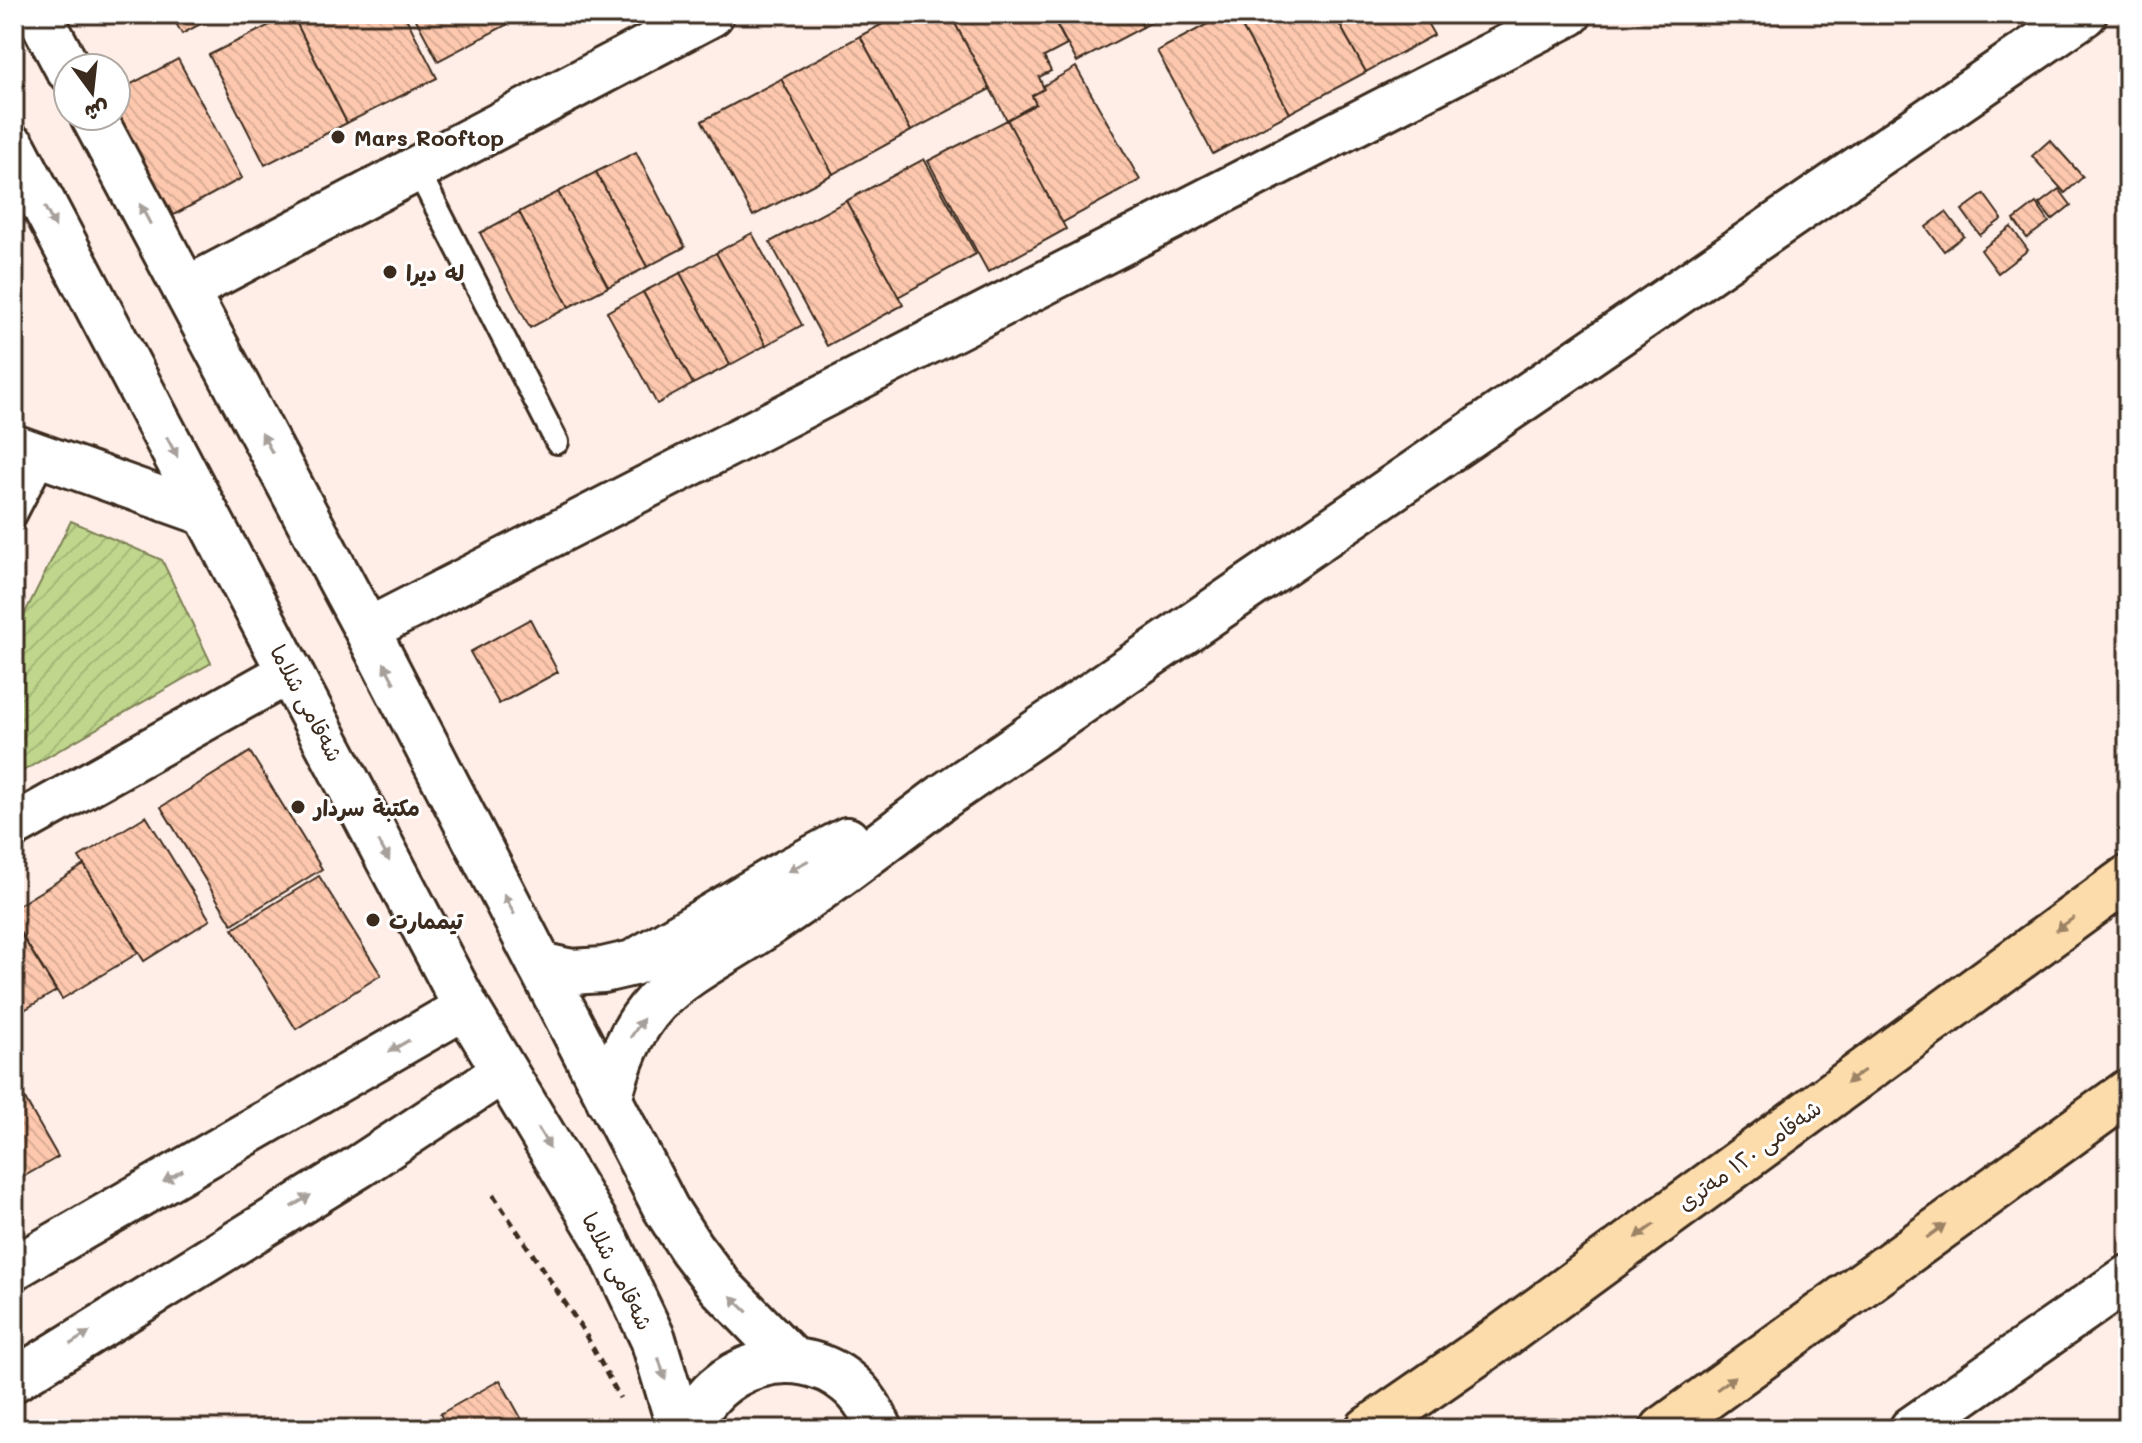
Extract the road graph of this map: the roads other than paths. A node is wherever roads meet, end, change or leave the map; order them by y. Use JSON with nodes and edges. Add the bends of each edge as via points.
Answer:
{"nodes":[{"id":1,"x":39,"y":14,"type":"edge"},
{"id":2,"x":711,"y":14,"type":"edge"},
{"id":3,"x":1570,"y":14,"type":"edge"},
{"id":4,"x":2084,"y":14,"type":"edge"},
{"id":5,"x":1518,"y":26,"type":"edge"},
{"id":6,"x":59,"y":52,"type":"edge"},
{"id":7,"x":102,"y":132,"type":"edge"},
{"id":8,"x":14,"y":148,"type":"edge"},
{"id":9,"x":417,"y":169,"type":"junction"},
{"id":10,"x":186,"y":290,"type":"junction"},
{"id":11,"x":557,"y":442,"type":"dead end"},
{"id":12,"x":29,"y":452,"type":"edge"},
{"id":13,"x":208,"y":515,"type":"junction"},
{"id":14,"x":14,"y":517,"type":"edge"},
{"id":15,"x":367,"y":630,"type":"junction"},
{"id":16,"x":291,"y":671,"type":"junction"},
{"id":17,"x":944,"y":796,"type":"junction"},
{"id":18,"x":14,"y":826,"type":"edge"},
{"id":19,"x":2128,"y":878,"type":"edge"},
{"id":20,"x":540,"y":965,"type":"junction"},
{"id":21,"x":466,"y":1007,"type":"junction"},
{"id":22,"x":504,"y":1071,"type":"junction"},
{"id":23,"x":2128,"y":1092,"type":"edge"},
{"id":24,"x":609,"y":1100,"type":"junction"},
{"id":25,"x":14,"y":1268,"type":"edge"},
{"id":26,"x":2128,"y":1278,"type":"edge"},
{"id":27,"x":792,"y":1360,"type":"junction"},
{"id":28,"x":14,"y":1380,"type":"edge"},
{"id":29,"x":1404,"y":1404,"type":"junction"},
{"id":30,"x":680,"y":1429,"type":"edge"},
{"id":31,"x":690,"y":1429,"type":"edge"},
{"id":32,"x":880,"y":1429,"type":"edge"},
{"id":33,"x":1343,"y":1429,"type":"edge"},
{"id":34,"x":1368,"y":1429,"type":"edge"},
{"id":35,"x":1663,"y":1429,"type":"edge"},
{"id":36,"x":1912,"y":1429,"type":"edge"}],
"edges":[{"from":1,"to":6,"type":"main road"},
{"from":2,"to":9,"type":"main road"},
{"from":3,"to":5,"type":"street"},
{"from":4,"to":17,"type":"main road"},
{"from":5,"to":15,"type":"street"},
{"from":10,"to":7,"type":"main road","one_way":true},
{"from":8,"to":13,"type":"main road","name":"شەقامی شلاما","one_way":true},
{"from":9,"to":10,"type":"main road"},
{"from":9,"to":11,"type":"lane"},
{"from":15,"to":10,"type":"main road","one_way":true},
{"from":12,"to":13,"type":"street"},
{"from":12,"to":14,"type":"lane"},
{"from":13,"to":16,"type":"main road","name":"شەقامی شلاما"},
{"from":20,"to":15,"type":"main road","one_way":true},
{"from":16,"to":18,"type":"street"},
{"from":16,"to":21,"type":"main road","name":"شەقامی شلاما","one_way":true},
{"from":17,"to":20,"type":"main road","one_way":true,"via":[[838,844],[633,963],[571,972]]},
{"from":24,"to":17,"type":"main road","one_way":true,"via":[[618,1063],[657,1002]]},
{"from":19,"to":29,"type":"highway","name":"شەقامی ١٢٠ مەتری","one_way":true},
{"from":20,"to":24,"type":"main road"},
{"from":21,"to":22,"type":"main road","name":"شەقامی شلاما"},
{"from":21,"to":25,"type":"street","one_way":true},
{"from":28,"to":22,"type":"street","one_way":true},
{"from":22,"to":30,"type":"main road","name":"شەقامی شلاما","one_way":true,"via":[[607,1242],[653,1339]]},
{"from":35,"to":23,"type":"highway","one_way":true},
{"from":27,"to":24,"type":"main road","one_way":true,"via":[[691,1248]]},
{"from":26,"to":36,"type":"main road"},
{"from":27,"to":31,"type":"main road","via":[[762,1363],[734,1374],[711,1392]]},
{"from":27,"to":32,"type":"main road","via":[[822,1367],[848,1383]]},
{"from":29,"to":33,"type":"highway"},
{"from":29,"to":34,"type":"highway","name":"شەقامی ١٢٠ مەتری"}]}
